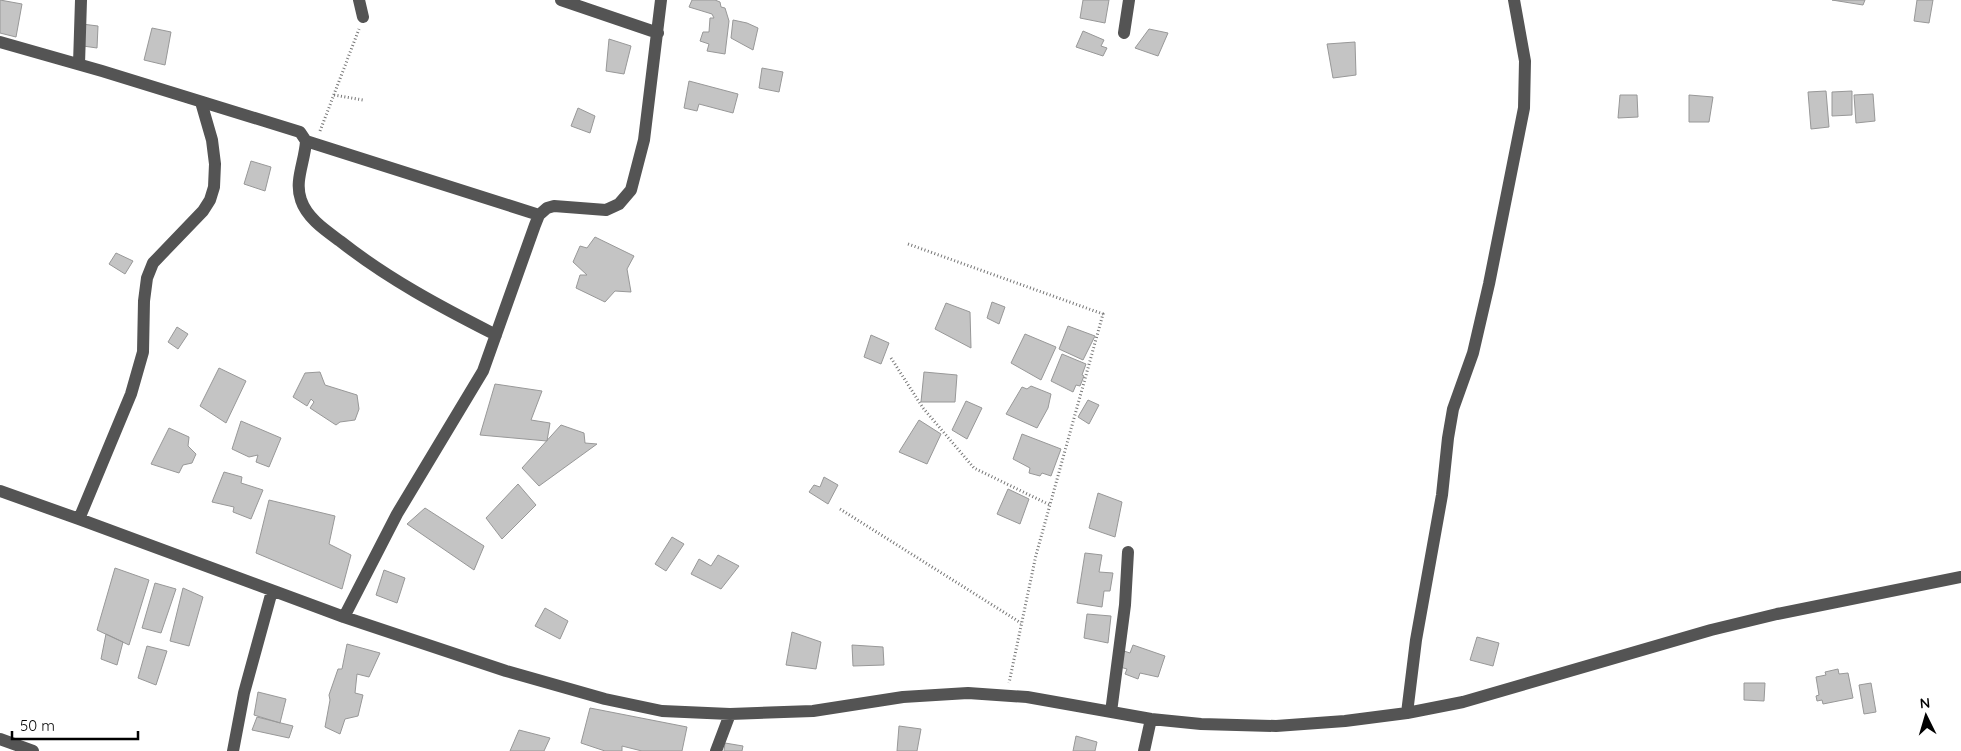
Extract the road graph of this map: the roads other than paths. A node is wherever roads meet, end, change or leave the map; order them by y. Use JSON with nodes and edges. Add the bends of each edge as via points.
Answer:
{"nodes":[{"id":1,"x":81,"y":0,"type":"edge"},
{"id":2,"x":359,"y":0,"type":"edge"},
{"id":3,"x":561,"y":0,"type":"edge"},
{"id":4,"x":661,"y":0,"type":"edge"},
{"id":5,"x":1129,"y":0,"type":"edge"},
{"id":6,"x":1514,"y":0,"type":"edge"},
{"id":7,"x":363,"y":18,"type":"road end"},
{"id":8,"x":658,"y":32,"type":"junction"},
{"id":9,"x":1124,"y":33,"type":"dead end"},
{"id":10,"x":0,"y":42,"type":"edge"},
{"id":11,"x":79,"y":64,"type":"junction"},
{"id":12,"x":201,"y":102,"type":"junction"},
{"id":13,"x":311,"y":142,"type":"junction"},
{"id":14,"x":539,"y":215,"type":"junction"},
{"id":15,"x":496,"y":335,"type":"junction"},
{"id":16,"x":0,"y":492,"type":"edge"},
{"id":17,"x":78,"y":519,"type":"junction"},
{"id":18,"x":1128,"y":552,"type":"dead end"},
{"id":19,"x":1961,"y":577,"type":"edge"},
{"id":20,"x":272,"y":591,"type":"junction"},
{"id":21,"x":344,"y":617,"type":"junction"},
{"id":22,"x":1111,"y":712,"type":"junction"},
{"id":23,"x":1407,"y":713,"type":"junction"},
{"id":24,"x":730,"y":714,"type":"junction"},
{"id":25,"x":1151,"y":719,"type":"junction"},
{"id":26,"x":0,"y":739,"type":"edge"},
{"id":27,"x":33,"y":751,"type":"edge"},
{"id":28,"x":233,"y":751,"type":"edge"},
{"id":29,"x":716,"y":751,"type":"edge"},
{"id":30,"x":1144,"y":751,"type":"edge"}],
"edges":[{"from":1,"to":11,"type":"street"},
{"from":2,"to":7,"type":"street"},
{"from":3,"to":8,"type":"street"},
{"from":4,"to":8,"type":"street"},
{"from":5,"to":9,"type":"street"},
{"from":6,"to":23,"type":"street","via":[[1525,61],[1524,108],[1473,353],[1448,438]]},
{"from":8,"to":14,"type":"street","via":[[644,140],[631,190],[619,204],[606,210],[554,206]]},
{"from":10,"to":11,"type":"street"},
{"from":11,"to":12,"type":"street"},
{"from":12,"to":13,"type":"street","via":[[300,132]]},
{"from":12,"to":17,"type":"street","via":[[216,164],[214,187],[203,211],[153,262],[144,301],[141,361],[131,394]]},
{"from":13,"to":14,"type":"street"},
{"from":13,"to":15,"type":"street","via":[[298,187],[308,213],[369,264],[421,296]]},
{"from":14,"to":15,"type":"street"},
{"from":15,"to":21,"type":"street","via":[[483,371],[398,514]]},
{"from":16,"to":17,"type":"street"},
{"from":17,"to":20,"type":"street"},
{"from":18,"to":22,"type":"street","via":[[1125,605]]},
{"from":19,"to":23,"type":"street","via":[[1739,623],[1463,702]]},
{"from":20,"to":21,"type":"street"},
{"from":20,"to":28,"type":"street","via":[[244,693]]},
{"from":21,"to":24,"type":"street","via":[[506,671],[605,699],[662,711]]},
{"from":22,"to":24,"type":"street","via":[[1027,697],[968,693],[903,697],[813,711]]},
{"from":22,"to":25,"type":"street"},
{"from":23,"to":25,"type":"street","via":[[1276,726]]},
{"from":24,"to":29,"type":"street"},
{"from":25,"to":30,"type":"street"},
{"from":26,"to":27,"type":"street"}]}
